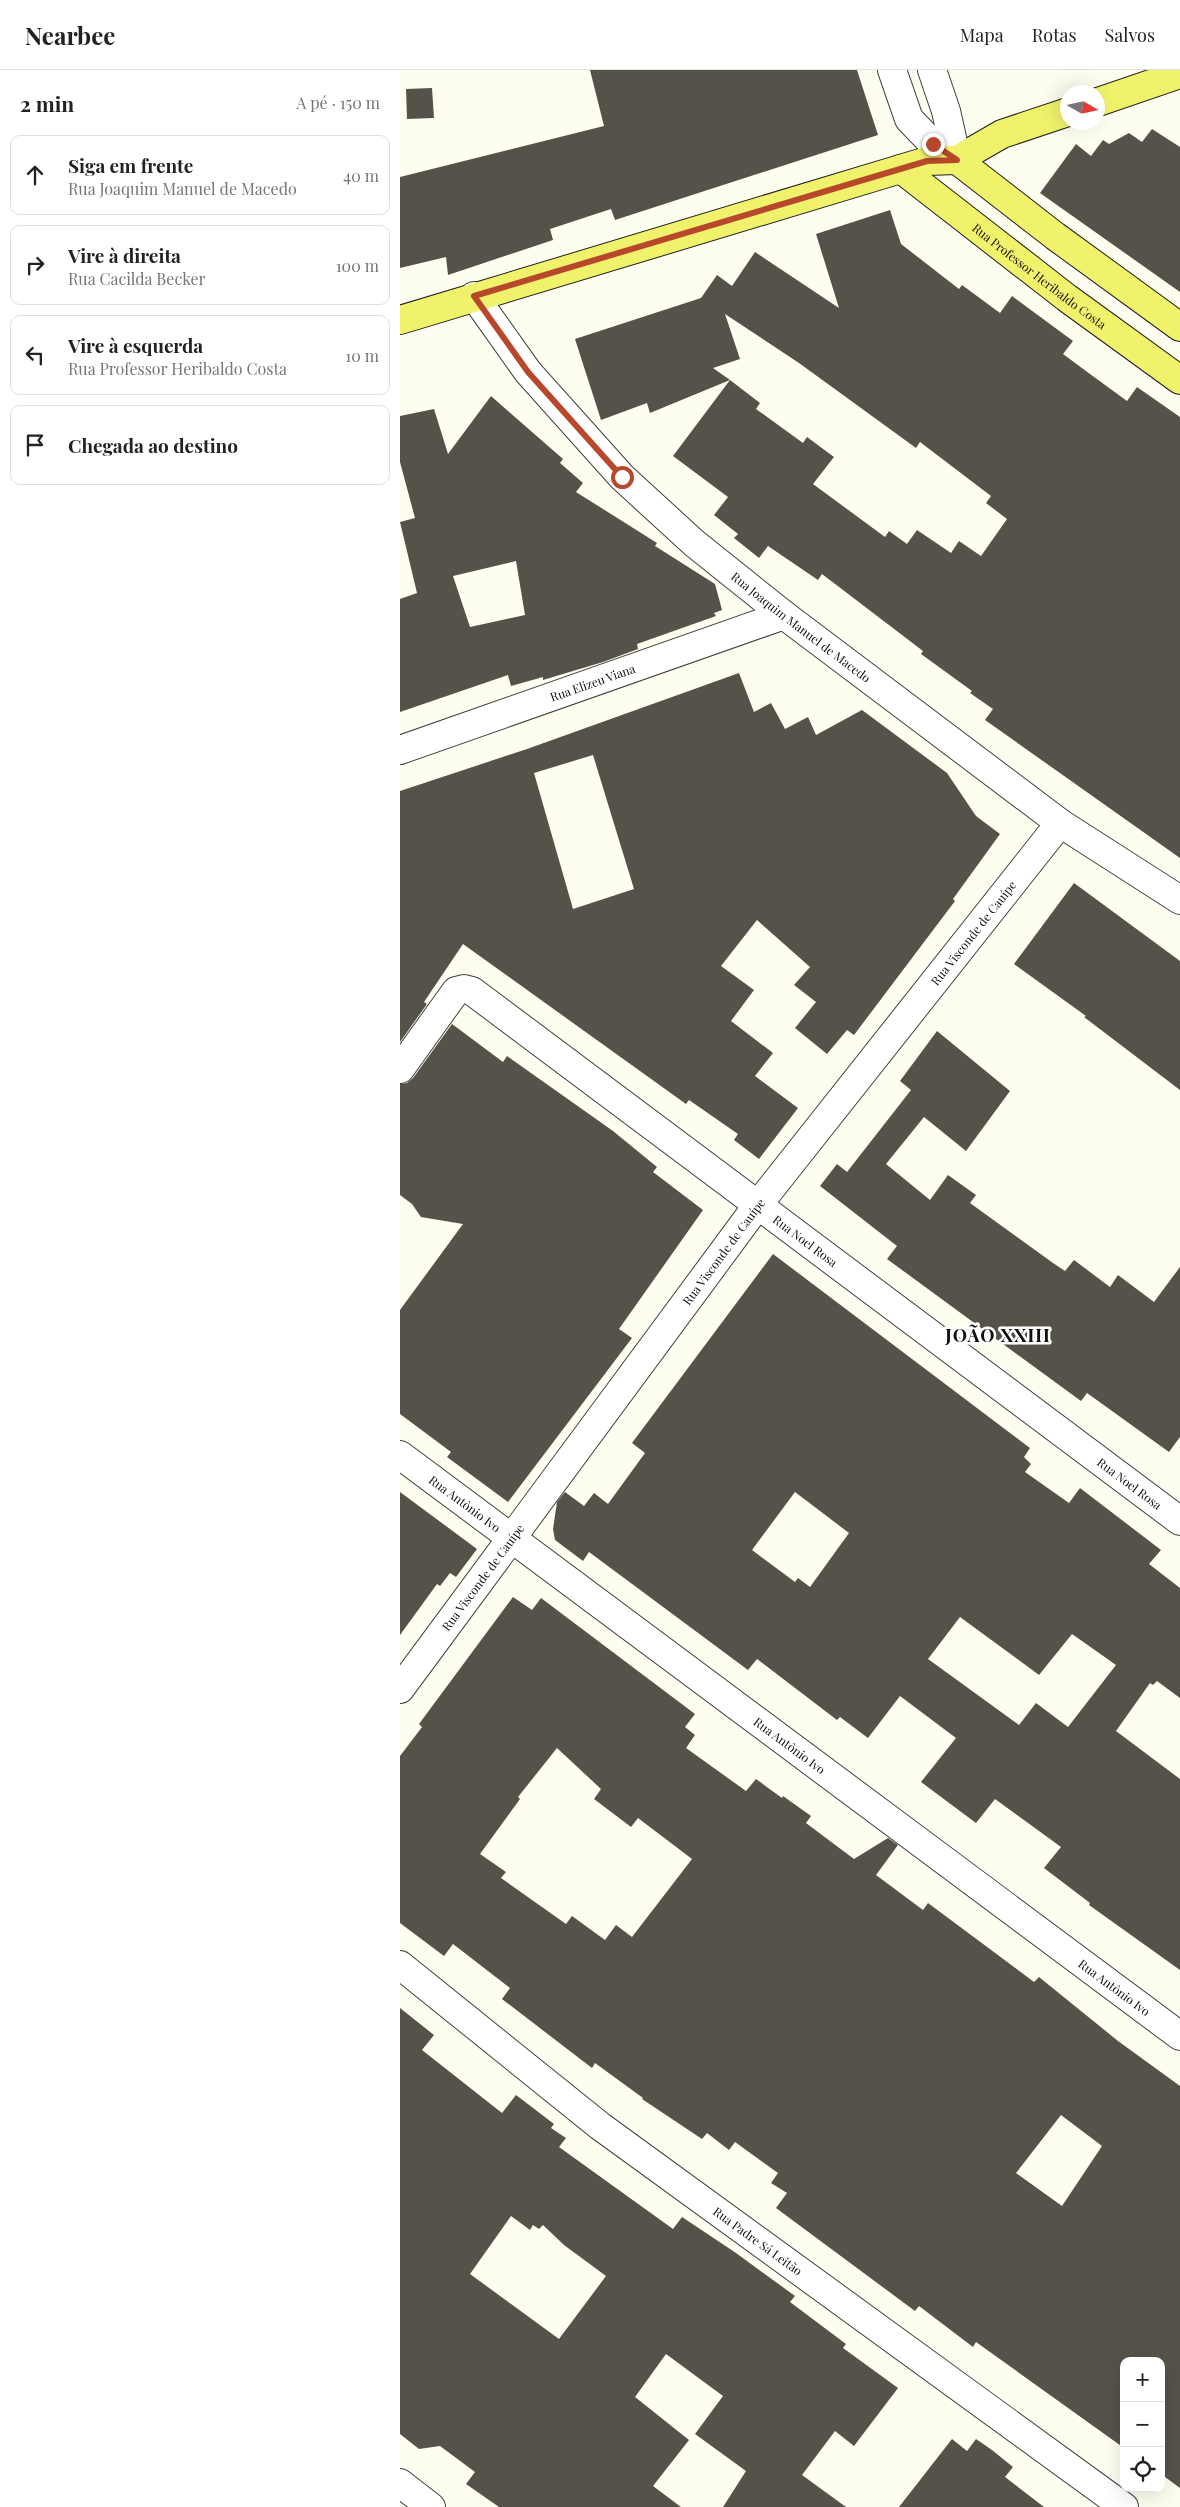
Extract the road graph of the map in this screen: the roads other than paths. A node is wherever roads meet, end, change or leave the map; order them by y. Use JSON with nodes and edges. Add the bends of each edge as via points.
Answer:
{"nodes":[{"id":1,"x":892,"y":70,"type":"edge"},
{"id":2,"x":932,"y":70,"type":"edge"},
{"id":3,"x":1180,"y":74,"type":"edge"},
{"id":4,"x":1105,"y":100,"type":"edge"},
{"id":5,"x":1060,"y":115,"type":"edge"},
{"id":6,"x":957,"y":160,"type":"junction"},
{"id":7,"x":901,"y":169,"type":"junction"},
{"id":8,"x":474,"y":296,"type":"junction"},
{"id":9,"x":400,"y":320,"type":"edge"},
{"id":10,"x":1180,"y":327,"type":"edge"},
{"id":11,"x":1180,"y":380,"type":"edge"},
{"id":12,"x":784,"y":615,"type":"junction"},
{"id":13,"x":400,"y":750,"type":"edge"},
{"id":14,"x":1060,"y":823,"type":"junction"},
{"id":15,"x":1180,"y":900,"type":"edge"},
{"id":16,"x":400,"y":1069,"type":"edge"},
{"id":17,"x":757,"y":1206,"type":"junction"},
{"id":18,"x":400,"y":1455,"type":"edge"},
{"id":19,"x":1180,"y":1521,"type":"edge"},
{"id":20,"x":511,"y":1539,"type":"junction"},
{"id":21,"x":400,"y":1689,"type":"edge"},
{"id":22,"x":400,"y":1965,"type":"edge"},
{"id":23,"x":1180,"y":2036,"type":"edge"},
{"id":24,"x":400,"y":2483,"type":"edge"},
{"id":25,"x":431,"y":2507,"type":"edge"},
{"id":26,"x":1124,"y":2507,"type":"edge"}],
"edges":[{"from":1,"to":6,"type":"street","via":[[909,119],[933,144]]},
{"from":2,"to":6,"type":"street","via":[[946,111]]},
{"from":3,"to":4,"type":"main road"},
{"from":5,"to":6,"type":"main road","via":[[1002,134]]},
{"from":6,"to":7,"type":"main road","via":[[927,161]]},
{"from":6,"to":10,"type":"main road"},
{"from":7,"to":8,"type":"main road"},
{"from":7,"to":11,"type":"main road","name":"Rua Professor Heribaldo Costa","via":[[1067,298]]},
{"from":8,"to":9,"type":"main road"},
{"from":8,"to":12,"type":"street","name":"Rua Joaquim Manuel de Macedo","via":[[528,372],[622,477],[694,543]]},
{"from":12,"to":13,"type":"street","name":"Rua Elizeu Viana"},
{"from":12,"to":14,"type":"street","name":"Rua Joaquim Manuel de Macedo"},
{"from":14,"to":15,"type":"street","name":"Rua Joaquim Manuel de Macedo"},
{"from":14,"to":17,"type":"street","name":"Rua Visconde de Cauípe"},
{"from":16,"to":17,"type":"street","name":"Rua Noel Rosa","via":[[456,991],[472,991]]},
{"from":17,"to":19,"type":"street","name":"Rua Noel Rosa"},
{"from":17,"to":20,"type":"street","name":"Rua Visconde de Cauípe"},
{"from":18,"to":20,"type":"street","name":"Rua Antônio Ivo"},
{"from":20,"to":21,"type":"street","name":"Rua Visconde de Cauípe"},
{"from":20,"to":23,"type":"street","name":"Rua Antônio Ivo"},
{"from":22,"to":26,"type":"street","name":"Rua Padre Sá Leitão","via":[[600,2126]]},
{"from":24,"to":25,"type":"street"}]}
